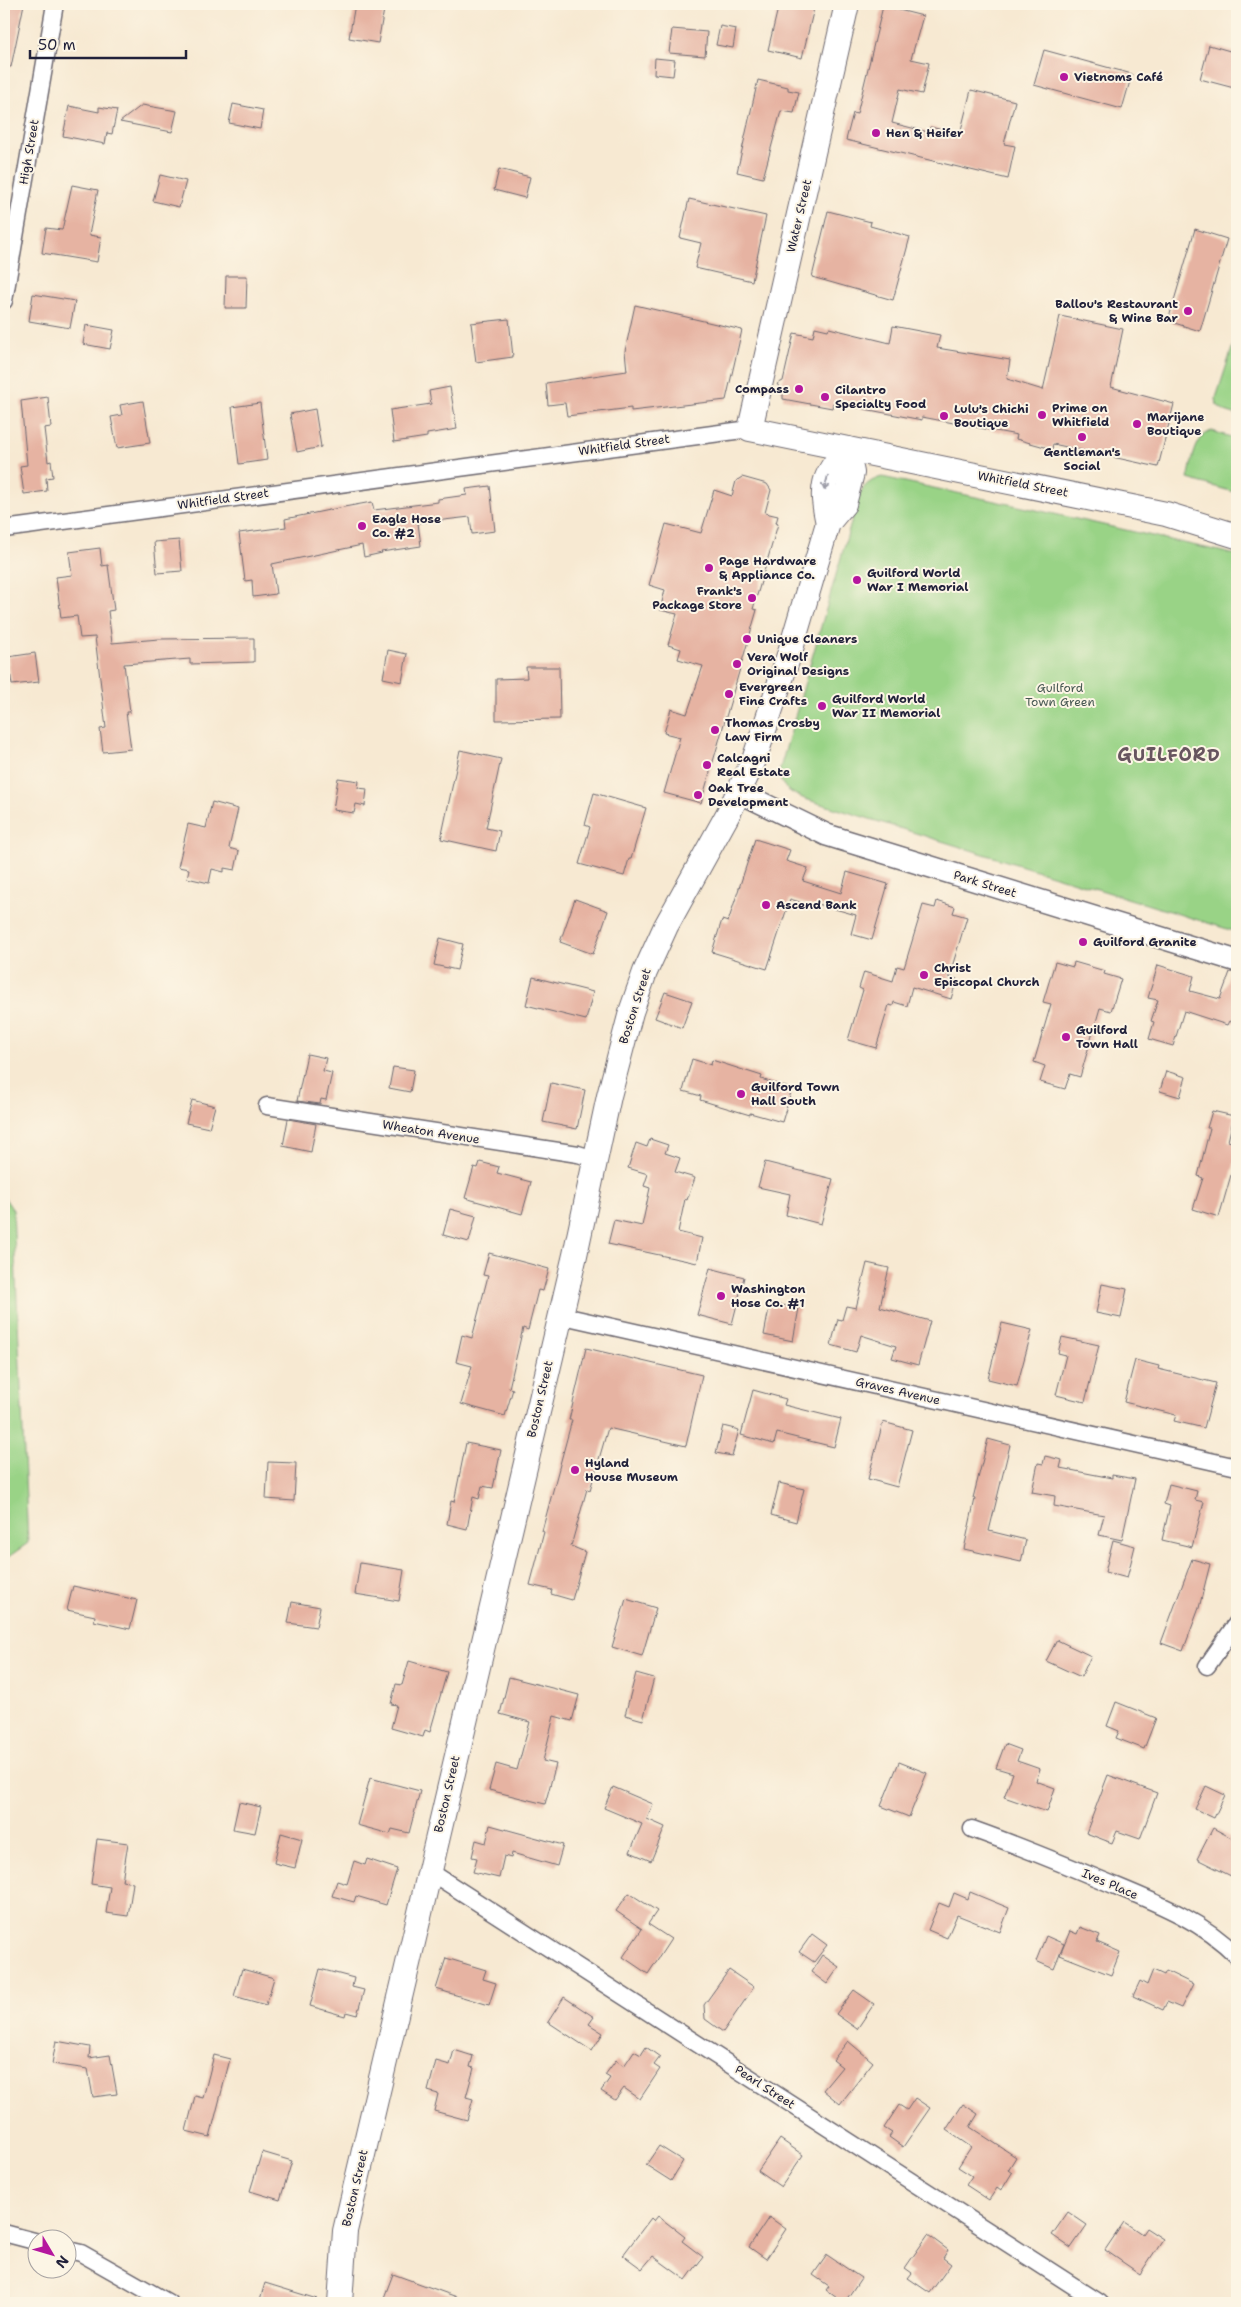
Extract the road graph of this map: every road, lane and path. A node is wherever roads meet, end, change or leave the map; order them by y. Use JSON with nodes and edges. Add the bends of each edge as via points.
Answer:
{"nodes":[{"id":1,"x":55,"y":4,"type":"edge"},
{"id":2,"x":847,"y":4,"type":"edge"},
{"id":3,"x":4,"y":301,"type":"edge"},
{"id":4,"x":750,"y":429,"type":"junction"},
{"id":5,"x":847,"y":449,"type":"junction"},
{"id":6,"x":4,"y":528,"type":"edge"},
{"id":7,"x":1237,"y":536,"type":"edge"},
{"id":8,"x":739,"y":792,"type":"junction"},
{"id":9,"x":1237,"y":960,"type":"edge"},
{"id":10,"x":267,"y":1106,"type":"dead end"},
{"id":11,"x":595,"y":1159,"type":"junction"},
{"id":12,"x":559,"y":1315,"type":"junction"},
{"id":13,"x":1237,"y":1468,"type":"edge"},
{"id":14,"x":1237,"y":1623,"type":"edge"},
{"id":15,"x":1208,"y":1666,"type":"dead end"},
{"id":16,"x":972,"y":1829,"type":"dead end"},
{"id":17,"x":429,"y":1871,"type":"junction"},
{"id":18,"x":1237,"y":1956,"type":"edge"},
{"id":19,"x":4,"y":2232,"type":"edge"},
{"id":20,"x":28,"y":2239,"type":"edge"},
{"id":21,"x":78,"y":2252,"type":"edge"},
{"id":22,"x":169,"y":2303,"type":"edge"},
{"id":23,"x":340,"y":2303,"type":"edge"},
{"id":24,"x":1100,"y":2303,"type":"edge"}],
"edges":[{"from":1,"to":3,"type":"street","name":"High Street"},
{"from":2,"to":4,"type":"main road","name":"Water Street"},
{"from":4,"to":5,"type":"main road","name":"Whitfield Street"},
{"from":4,"to":6,"type":"street","name":"Whitfield Street"},
{"from":5,"to":7,"type":"main road","name":"Whitfield Street","via":[[1166,514]]},
{"from":5,"to":8,"type":"main road","name":"Boston Street","via":[[830,468],[822,498],[828,524],[776,694],[754,760]]},
{"from":8,"to":9,"type":"street","name":"Park Street","via":[[827,836]]},
{"from":8,"to":11,"type":"main road","name":"Boston Street","via":[[666,926],[645,972],[631,1012]]},
{"from":10,"to":11,"type":"street","name":"Wheaton Avenue"},
{"from":11,"to":12,"type":"main road","name":"Boston Street"},
{"from":12,"to":13,"type":"street","name":"Graves Avenue"},
{"from":12,"to":17,"type":"main road","name":"Boston Street"},
{"from":14,"to":15,"type":"street"},
{"from":16,"to":18,"type":"street","name":"Ives Place","via":[[1164,1907],[1201,1926]]},
{"from":17,"to":23,"type":"main road","name":"Boston Street","via":[[345,2231]]},
{"from":17,"to":24,"type":"street","name":"Pearl Street"},
{"from":19,"to":20,"type":"street"},
{"from":21,"to":22,"type":"street"}]}
